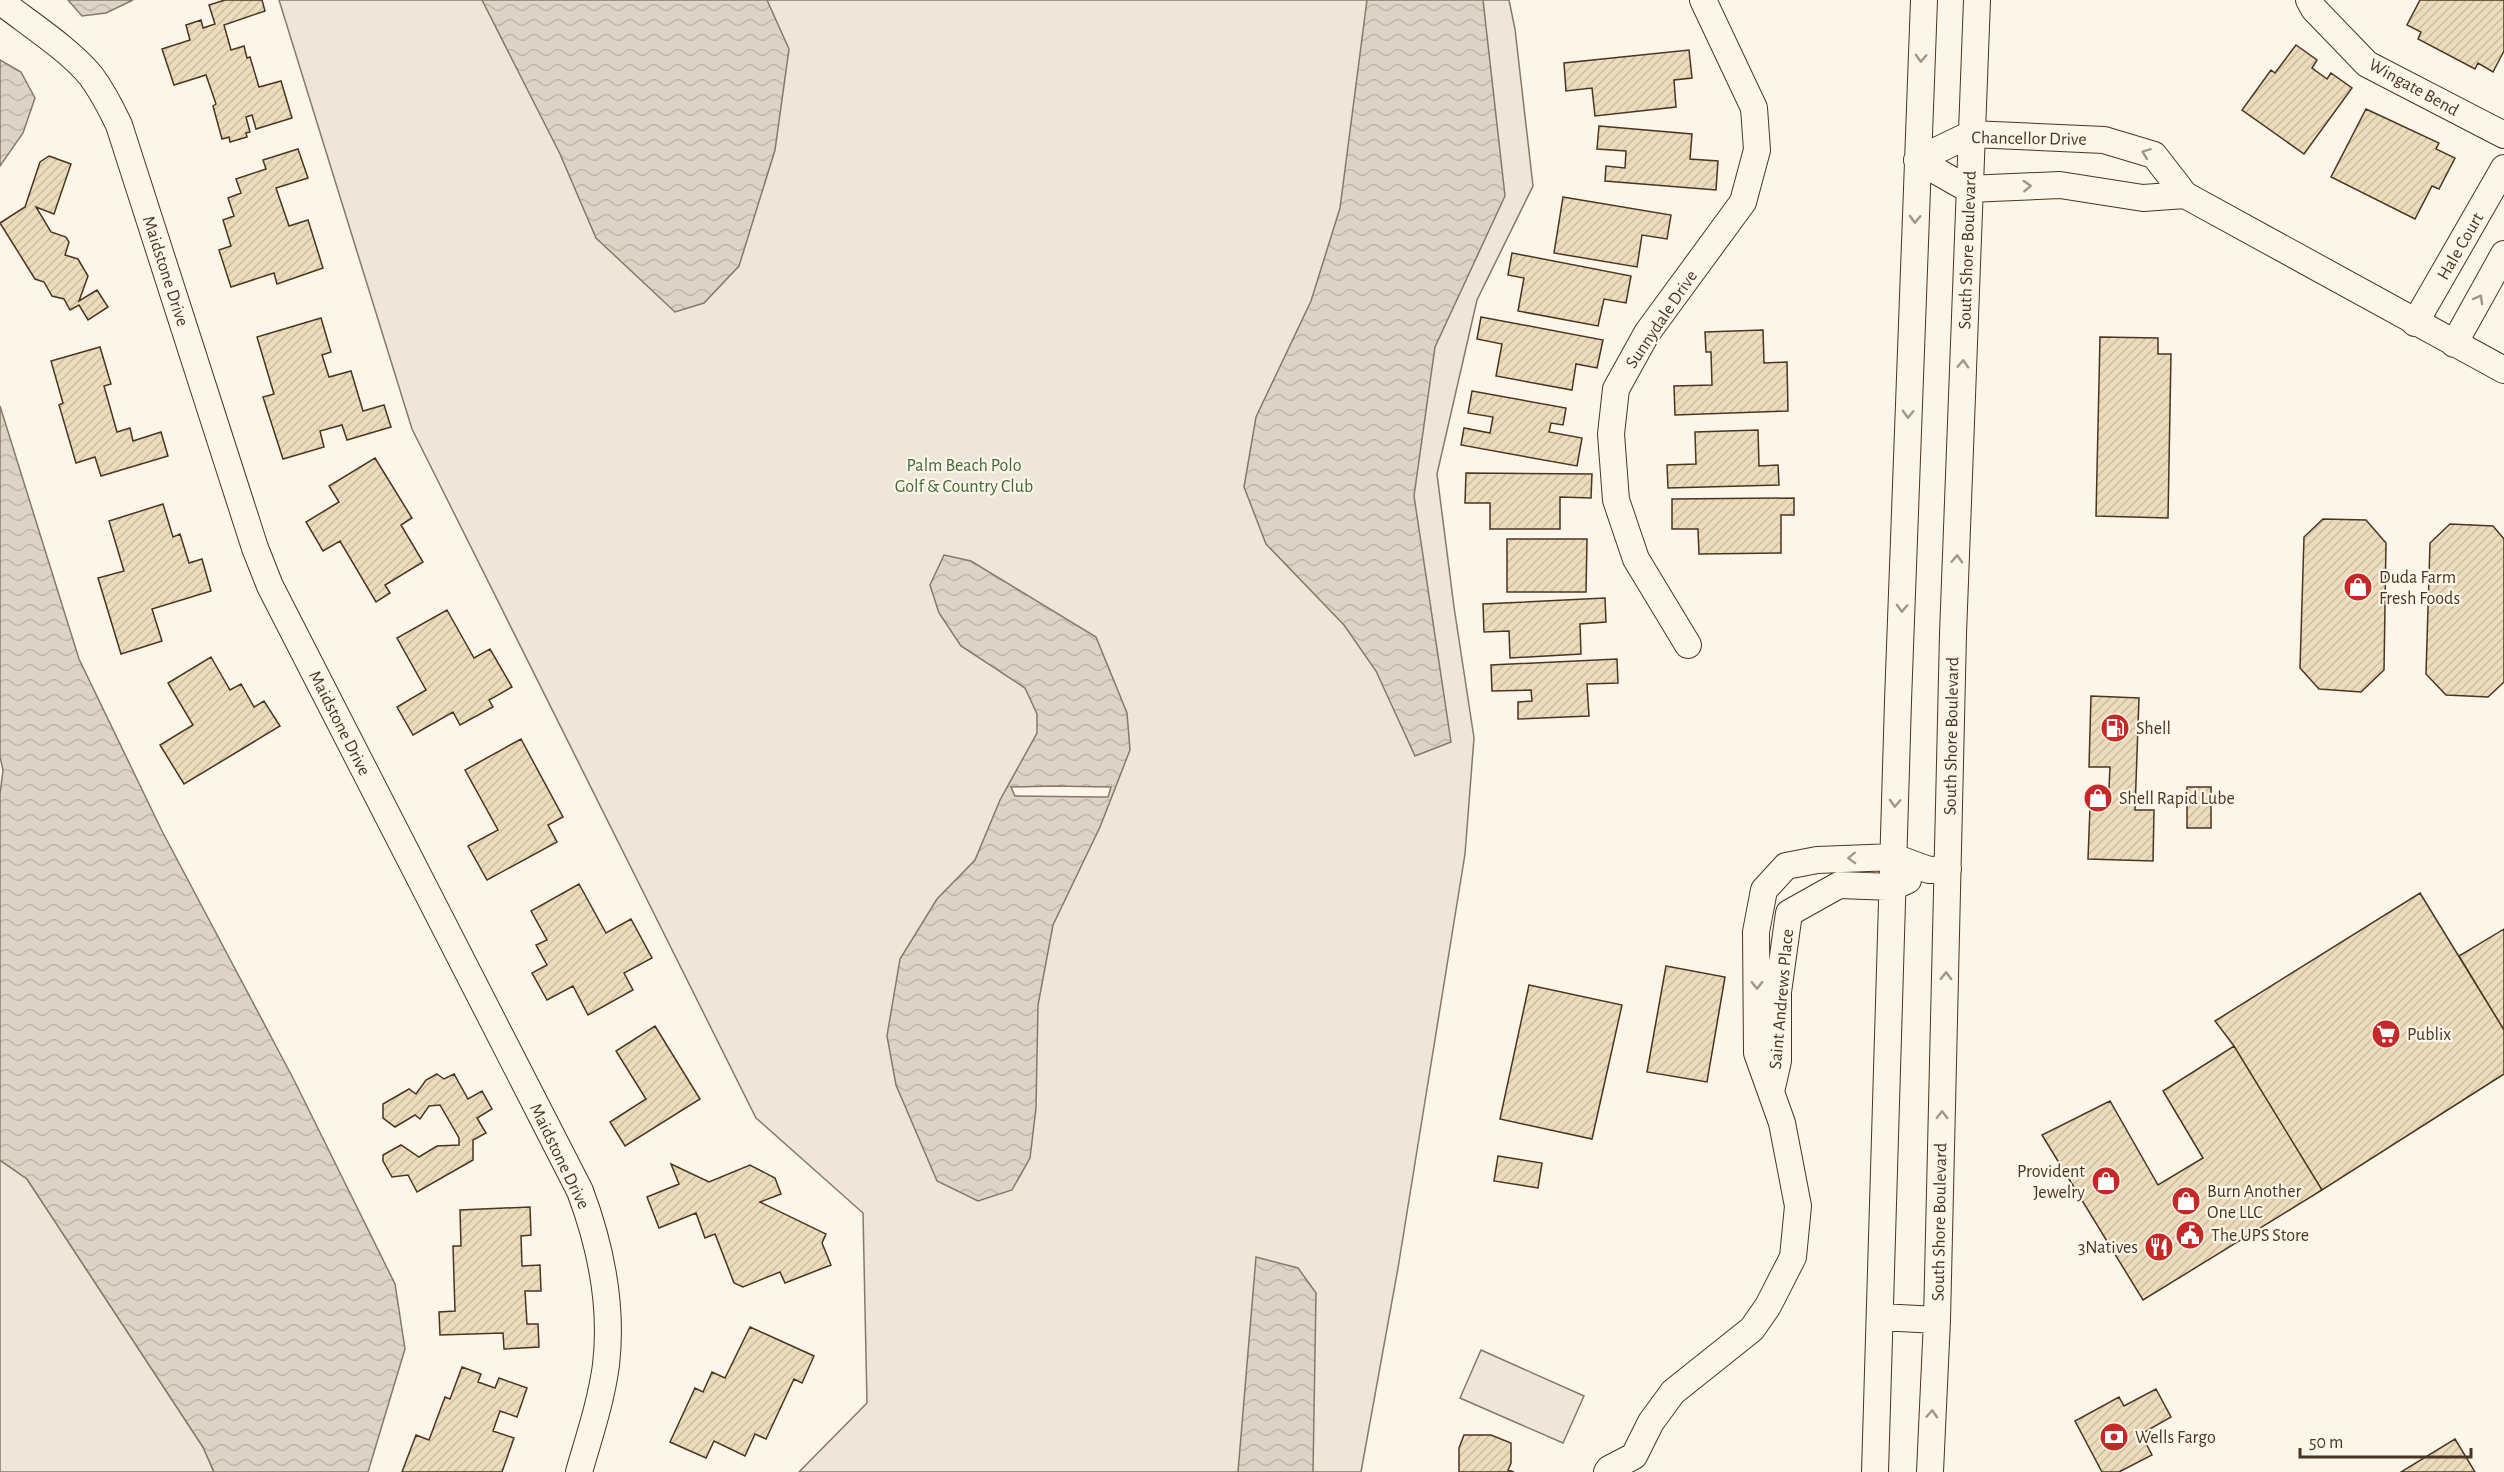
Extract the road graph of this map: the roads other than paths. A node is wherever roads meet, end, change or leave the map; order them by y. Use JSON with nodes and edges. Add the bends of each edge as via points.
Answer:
{"nodes":[{"id":1,"x":1703,"y":0,"type":"edge"},
{"id":2,"x":1924,"y":0,"type":"edge"},
{"id":3,"x":1977,"y":0,"type":"edge"},
{"id":4,"x":2309,"y":0,"type":"edge"},
{"id":5,"x":0,"y":1,"type":"edge"},
{"id":6,"x":1971,"y":134,"type":"junction"},
{"id":7,"x":2504,"y":135,"type":"edge"},
{"id":8,"x":1917,"y":160,"type":"junction"},
{"id":9,"x":2504,"y":168,"type":"edge"},
{"id":10,"x":1968,"y":189,"type":"junction"},
{"id":11,"x":2185,"y":195,"type":"junction"},
{"id":12,"x":2494,"y":209,"type":"edge"},
{"id":13,"x":2504,"y":254,"type":"edge"},
{"id":14,"x":2415,"y":323,"type":"junction"},
{"id":15,"x":2454,"y":344,"type":"junction"},
{"id":16,"x":2504,"y":370,"type":"edge"},
{"id":17,"x":1688,"y":645,"type":"dead end"},
{"id":18,"x":1894,"y":857,"type":"junction"},
{"id":19,"x":1939,"y":870,"type":"junction"},
{"id":20,"x":1893,"y":887,"type":"junction"},
{"id":21,"x":1771,"y":1092,"type":"junction"},
{"id":22,"x":1880,"y":1317,"type":"junction"},
{"id":23,"x":1937,"y":1320,"type":"junction"},
{"id":24,"x":1636,"y":1464,"type":"edge"},
{"id":25,"x":579,"y":1472,"type":"edge"},
{"id":26,"x":1607,"y":1472,"type":"edge"},
{"id":27,"x":1875,"y":1472,"type":"edge"},
{"id":28,"x":1930,"y":1472,"type":"edge"}],
"edges":[{"from":1,"to":17,"type":"street","name":"Sunnydale Drive","via":[[1754,108],[1757,150],[1753,171],[1743,202],[1647,333],[1616,389],[1611,434],[1616,500],[1636,559]]},
{"from":2,"to":8,"type":"street","one_way":true},
{"from":3,"to":6,"type":"street","name":"South Shore Boulevard"},
{"from":4,"to":7,"type":"street","name":"Wingate Bend","via":[[2367,64]]},
{"from":5,"to":25,"type":"street","name":"Maidstone Drive","via":[[78,63],[111,108],[270,586],[580,1191],[600,1250],[608,1317],[606,1364]]},
{"from":6,"to":8,"type":"street","name":"Chancellor Drive"},
{"from":6,"to":10,"type":"street","name":"South Shore Boulevard"},
{"from":11,"to":6,"type":"street","name":"Chancellor Drive","one_way":true,"via":[[2154,155],[2104,140]]},
{"from":8,"to":10,"type":"street"},
{"from":8,"to":18,"type":"street","one_way":true},
{"from":9,"to":12,"type":"street","name":"Hale Court"},
{"from":10,"to":11,"type":"street","one_way":true,"via":[[2061,185],[2143,198]]},
{"from":19,"to":10,"type":"street","name":"South Shore Boulevard","one_way":true},
{"from":11,"to":14,"type":"street","name":"Chancellor Drive"},
{"from":12,"to":14,"type":"street","name":"Hale Court"},
{"from":15,"to":13,"type":"street","one_way":true},
{"from":14,"to":15,"type":"street","name":"Chancellor Drive"},
{"from":15,"to":16,"type":"street","name":"Chancellor Drive"},
{"from":18,"to":19,"type":"street","name":"Saint Andrews Place"},
{"from":18,"to":20,"type":"street"},
{"from":18,"to":21,"type":"street","name":"Saint Andrews Place","one_way":true,"via":[[1816,860],[1786,866],[1764,891],[1756,932],[1757,1053]]},
{"from":19,"to":20,"type":"street","name":"Saint Andrews Place"},
{"from":23,"to":19,"type":"street","name":"South Shore Boulevard","one_way":true},
{"from":20,"to":21,"type":"street","name":"Saint Andrews Place","via":[[1839,885],[1789,913],[1778,992],[1778,1061]]},
{"from":20,"to":22,"type":"street"},
{"from":21,"to":24,"type":"street","name":"Saint Andrews Place","via":[[1782,1123],[1798,1206],[1793,1257],[1752,1329],[1673,1392],[1652,1422]]},
{"from":22,"to":23,"type":"street"},
{"from":22,"to":27,"type":"street"},
{"from":28,"to":23,"type":"street","name":"South Shore Boulevard","one_way":true},
{"from":24,"to":26,"type":"street","name":"Saint Andrews Place"}]}
